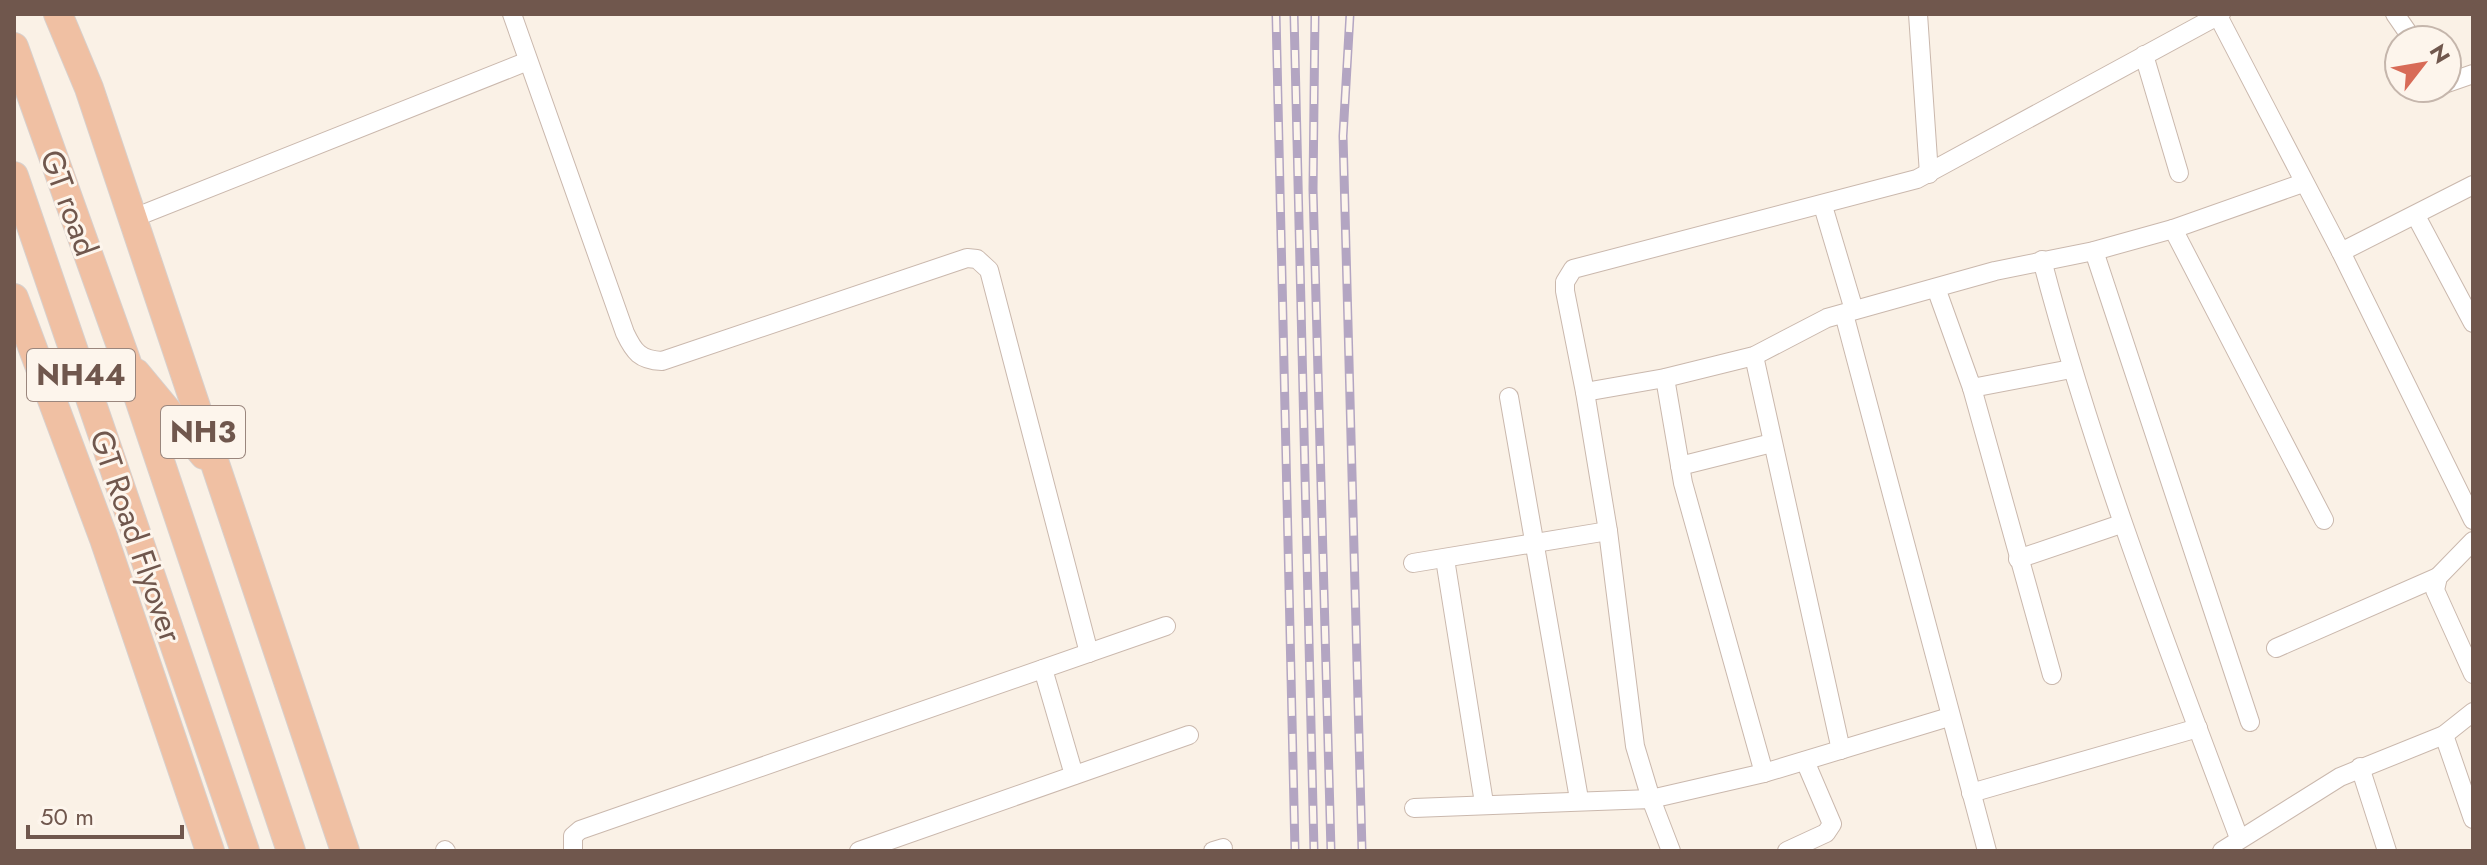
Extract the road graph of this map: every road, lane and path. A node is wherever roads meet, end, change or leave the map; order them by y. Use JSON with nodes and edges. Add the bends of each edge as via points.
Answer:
{"nodes":[{"id":1,"x":58,"y":14,"type":"edge"},
{"id":2,"x":512,"y":14,"type":"edge"},
{"id":3,"x":1918,"y":14,"type":"edge"},
{"id":4,"x":2218,"y":15,"type":"edge"},
{"id":5,"x":14,"y":47,"type":"edge"},
{"id":6,"x":2144,"y":55,"type":"junction"},
{"id":7,"x":528,"y":61,"type":"junction"},
{"id":8,"x":2179,"y":173,"type":"dead end"},
{"id":9,"x":1929,"y":174,"type":"junction"},
{"id":10,"x":14,"y":176,"type":"edge"},
{"id":11,"x":2303,"y":183,"type":"junction"},
{"id":12,"x":2473,"y":185,"type":"edge"},
{"id":13,"x":1823,"y":206,"type":"junction"},
{"id":14,"x":2416,"y":216,"type":"junction"},
{"id":15,"x":131,"y":219,"type":"junction"},
{"id":16,"x":2173,"y":229,"type":"junction"},
{"id":17,"x":2094,"y":251,"type":"junction"},
{"id":18,"x":2341,"y":252,"type":"junction"},
{"id":19,"x":2042,"y":260,"type":"junction"},
{"id":20,"x":1936,"y":288,"type":"junction"},
{"id":21,"x":14,"y":298,"type":"edge"},
{"id":22,"x":1849,"y":312,"type":"junction"},
{"id":23,"x":2473,"y":323,"type":"edge"},
{"id":24,"x":1754,"y":356,"type":"junction"},
{"id":25,"x":126,"y":360,"type":"junction"},
{"id":26,"x":2071,"y":369,"type":"junction"},
{"id":27,"x":1665,"y":378,"type":"junction"},
{"id":28,"x":1972,"y":388,"type":"junction"},
{"id":29,"x":1585,"y":392,"type":"junction"},
{"id":30,"x":1509,"y":397,"type":"dead end"},
{"id":31,"x":1772,"y":443,"type":"junction"},
{"id":32,"x":1680,"y":466,"type":"junction"},
{"id":33,"x":217,"y":470,"type":"junction"},
{"id":34,"x":2324,"y":520,"type":"dead end"},
{"id":35,"x":2473,"y":520,"type":"edge"},
{"id":36,"x":2121,"y":524,"type":"junction"},
{"id":37,"x":1608,"y":531,"type":"junction"},
{"id":38,"x":2473,"y":541,"type":"edge"},
{"id":39,"x":1533,"y":543,"type":"junction"},
{"id":40,"x":1445,"y":559,"type":"junction"},
{"id":41,"x":2018,"y":559,"type":"junction"},
{"id":42,"x":1413,"y":563,"type":"dead end"},
{"id":43,"x":2438,"y":577,"type":"junction"},
{"id":44,"x":1166,"y":626,"type":"dead end"},
{"id":45,"x":2276,"y":648,"type":"dead end"},
{"id":46,"x":1089,"y":653,"type":"junction"},
{"id":47,"x":1043,"y":669,"type":"junction"},
{"id":48,"x":2473,"y":674,"type":"edge"},
{"id":49,"x":2052,"y":675,"type":"dead end"},
{"id":50,"x":2473,"y":712,"type":"edge"},
{"id":51,"x":1949,"y":717,"type":"junction"},
{"id":52,"x":2250,"y":722,"type":"dead end"},
{"id":53,"x":2198,"y":728,"type":"junction"},
{"id":54,"x":1189,"y":735,"type":"dead end"},
{"id":55,"x":2444,"y":735,"type":"junction"},
{"id":56,"x":1841,"y":750,"type":"junction"},
{"id":57,"x":1805,"y":761,"type":"junction"},
{"id":58,"x":2360,"y":767,"type":"junction"},
{"id":59,"x":1764,"y":773,"type":"junction"},
{"id":60,"x":1074,"y":775,"type":"junction"},
{"id":61,"x":1971,"y":793,"type":"junction"},
{"id":62,"x":1579,"y":799,"type":"junction"},
{"id":63,"x":1651,"y":799,"type":"junction"},
{"id":64,"x":1484,"y":803,"type":"junction"},
{"id":65,"x":1414,"y":808,"type":"dead end"},
{"id":66,"x":2473,"y":819,"type":"edge"},
{"id":67,"x":2239,"y":838,"type":"junction"},
{"id":68,"x":210,"y":851,"type":"edge"},
{"id":69,"x":245,"y":851,"type":"edge"},
{"id":70,"x":291,"y":851,"type":"edge"},
{"id":71,"x":345,"y":851,"type":"edge"},
{"id":72,"x":573,"y":851,"type":"edge"},
{"id":73,"x":859,"y":851,"type":"edge"},
{"id":74,"x":1671,"y":851,"type":"edge"},
{"id":75,"x":1787,"y":851,"type":"edge"},
{"id":76,"x":1987,"y":851,"type":"edge"},
{"id":77,"x":2222,"y":851,"type":"edge"},
{"id":78,"x":2387,"y":851,"type":"edge"}],
"edges":[{"from":1,"to":15,"type":"highway","number":"NH3","via":[[89,88]]},
{"from":2,"to":7,"type":"street"},
{"from":3,"to":9,"type":"street"},
{"from":4,"to":6,"type":"street"},
{"from":4,"to":11,"type":"street"},
{"from":5,"to":25,"type":"highway","name":"GT road","number":"NH44"},
{"from":6,"to":8,"type":"street"},
{"from":6,"to":9,"type":"street"},
{"from":7,"to":15,"type":"street"},
{"from":7,"to":46,"type":"street","via":[[625,333],[644,360],[662,361],[967,258],[984,264]]},
{"from":9,"to":13,"type":"street"},
{"from":10,"to":69,"type":"highway","name":"GT Road Flyover","number":"NH44"},
{"from":11,"to":16,"type":"street"},
{"from":11,"to":18,"type":"street"},
{"from":12,"to":14,"type":"street"},
{"from":13,"to":22,"type":"street"},
{"from":13,"to":29,"type":"street","via":[[1573,269],[1565,291]]},
{"from":14,"to":18,"type":"street"},
{"from":14,"to":23,"type":"street"},
{"from":15,"to":33,"type":"highway","number":"NH3"},
{"from":16,"to":17,"type":"street"},
{"from":16,"to":34,"type":"street"},
{"from":17,"to":19,"type":"street"},
{"from":17,"to":52,"type":"street"},
{"from":18,"to":35,"type":"street"},
{"from":19,"to":20,"type":"street"},
{"from":19,"to":26,"type":"street"},
{"from":20,"to":22,"type":"street"},
{"from":20,"to":28,"type":"street"},
{"from":21,"to":68,"type":"highway","via":[[104,539]]},
{"from":22,"to":24,"type":"street","via":[[1807,327]]},
{"from":22,"to":51,"type":"street"},
{"from":24,"to":27,"type":"street"},
{"from":24,"to":31,"type":"street"},
{"from":25,"to":33,"type":"highway"},
{"from":25,"to":70,"type":"highway","name":"GT Road Flyover","number":"NH44"},
{"from":26,"to":28,"type":"street"},
{"from":26,"to":36,"type":"street"},
{"from":27,"to":29,"type":"street"},
{"from":27,"to":32,"type":"street"},
{"from":28,"to":41,"type":"street"},
{"from":29,"to":37,"type":"street"},
{"from":30,"to":39,"type":"street"},
{"from":31,"to":32,"type":"street"},
{"from":31,"to":56,"type":"street"},
{"from":32,"to":59,"type":"street"},
{"from":33,"to":71,"type":"highway","number":"NH3"},
{"from":36,"to":41,"type":"street"},
{"from":36,"to":53,"type":"street"},
{"from":37,"to":39,"type":"street"},
{"from":37,"to":63,"type":"street","via":[[1635,746]]},
{"from":38,"to":43,"type":"street"},
{"from":39,"to":40,"type":"street"},
{"from":39,"to":62,"type":"street"},
{"from":40,"to":42,"type":"street"},
{"from":40,"to":64,"type":"street"},
{"from":41,"to":49,"type":"street"},
{"from":43,"to":45,"type":"street"},
{"from":43,"to":48,"type":"street","via":[[2437,596]]},
{"from":44,"to":46,"type":"street"},
{"from":46,"to":47,"type":"street"},
{"from":47,"to":60,"type":"street"},
{"from":47,"to":72,"type":"street","via":[[580,830],[571,843]]},
{"from":50,"to":55,"type":"street"},
{"from":51,"to":56,"type":"street"},
{"from":51,"to":61,"type":"street"},
{"from":53,"to":61,"type":"street"},
{"from":53,"to":67,"type":"street"},
{"from":54,"to":60,"type":"street"},
{"from":55,"to":58,"type":"street"},
{"from":55,"to":66,"type":"street"},
{"from":56,"to":57,"type":"street"},
{"from":57,"to":59,"type":"street"},
{"from":57,"to":75,"type":"street","via":[[1832,824],[1826,833]]},
{"from":58,"to":67,"type":"street"},
{"from":58,"to":78,"type":"street"},
{"from":59,"to":63,"type":"street"},
{"from":60,"to":73,"type":"street"},
{"from":61,"to":76,"type":"street"},
{"from":62,"to":63,"type":"street"},
{"from":62,"to":64,"type":"street"},
{"from":63,"to":74,"type":"street"},
{"from":64,"to":65,"type":"street"},
{"from":67,"to":77,"type":"street"}]}
